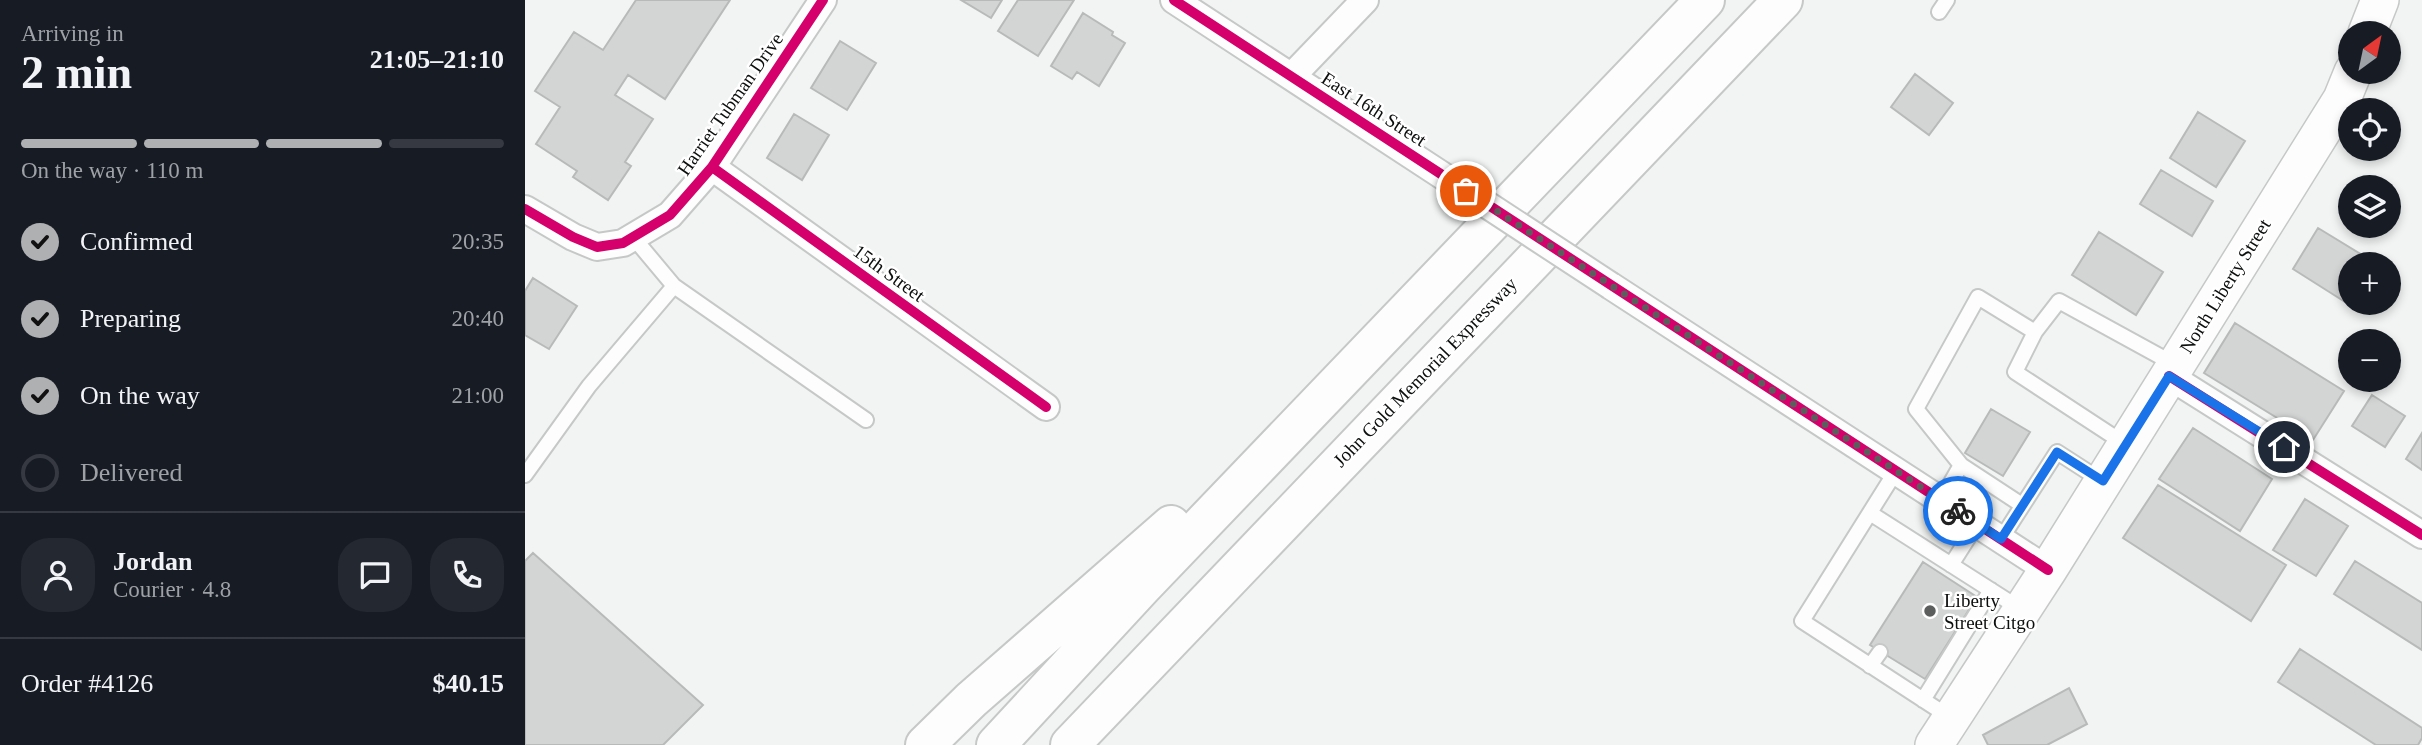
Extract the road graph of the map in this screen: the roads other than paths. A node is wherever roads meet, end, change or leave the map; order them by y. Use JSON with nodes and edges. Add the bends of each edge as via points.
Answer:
{"nodes":[{"id":1,"x":823,"y":0,"type":"edge"},
{"id":2,"x":1174,"y":0,"type":"edge"},
{"id":3,"x":1365,"y":0,"type":"edge"},
{"id":4,"x":1705,"y":0,"type":"edge"},
{"id":5,"x":1783,"y":0,"type":"edge"},
{"id":6,"x":2379,"y":0,"type":"edge"},
{"id":7,"x":2371,"y":21,"type":"edge"},
{"id":8,"x":1292,"y":76,"type":"junction"},
{"id":9,"x":2348,"y":84,"type":"edge"},
{"id":10,"x":712,"y":167,"type":"junction"},
{"id":11,"x":525,"y":209,"type":"edge"},
{"id":12,"x":628,"y":240,"type":"junction"},
{"id":13,"x":674,"y":286,"type":"junction"},
{"id":14,"x":2035,"y":332,"type":"junction"},
{"id":15,"x":1359,"y":359,"type":"junction"},
{"id":16,"x":2172,"y":370,"type":"junction"},
{"id":17,"x":1046,"y":407,"type":"dead end"},
{"id":18,"x":866,"y":420,"type":"dead end"},
{"id":19,"x":2126,"y":445,"type":"junction"},
{"id":20,"x":1961,"y":465,"type":"junction"},
{"id":21,"x":1896,"y":471,"type":"junction"},
{"id":22,"x":525,"y":475,"type":"edge"},
{"id":23,"x":2103,"y":481,"type":"junction"},
{"id":24,"x":1941,"y":500,"type":"junction"},
{"id":25,"x":2022,"y":505,"type":"junction"},
{"id":26,"x":1870,"y":513,"type":"junction"},
{"id":27,"x":1977,"y":524,"type":"junction"},
{"id":28,"x":2422,"y":535,"type":"edge"},
{"id":29,"x":2001,"y":539,"type":"junction"},
{"id":30,"x":1941,"y":563,"type":"junction"},
{"id":31,"x":2048,"y":569,"type":"junction"},
{"id":32,"x":1991,"y":590,"type":"junction"},
{"id":33,"x":2022,"y":610,"type":"junction"},
{"id":34,"x":1879,"y":652,"type":"dead end"},
{"id":35,"x":1870,"y":666,"type":"junction"},
{"id":36,"x":1936,"y":721,"type":"edge"},
{"id":37,"x":925,"y":745,"type":"edge"},
{"id":38,"x":996,"y":745,"type":"edge"},
{"id":39,"x":1070,"y":745,"type":"edge"}],
"edges":[{"from":1,"to":10,"type":"street","name":"Harriet Tubman Drive"},
{"from":2,"to":8,"type":"street","name":"East 16th Street"},
{"from":3,"to":8,"type":"street"},
{"from":4,"to":15,"type":"highway"},
{"from":5,"to":39,"type":"highway","name":"John Gold Memorial Expressway"},
{"from":6,"to":7,"type":"main road"},
{"from":8,"to":21,"type":"street","name":"East 16th Street","bridge":true},
{"from":9,"to":16,"type":"main road","name":"North Liberty Street"},
{"from":10,"to":12,"type":"street","name":"Harriet Tubman Drive","via":[[670,215]]},
{"from":10,"to":17,"type":"street","name":"15th Street"},
{"from":11,"to":12,"type":"street","via":[[597,247]]},
{"from":12,"to":13,"type":"lane"},
{"from":13,"to":18,"type":"lane"},
{"from":13,"to":22,"type":"lane","via":[[589,386]]},
{"from":14,"to":16,"type":"lane","via":[[2059,301]]},
{"from":14,"to":19,"type":"lane","via":[[2015,372]]},
{"from":14,"to":20,"type":"lane","via":[[1979,297],[1953,342],[1916,409]]},
{"from":15,"to":37,"type":"highway"},
{"from":15,"to":38,"type":"highway"},
{"from":16,"to":19,"type":"main road","name":"North Liberty Street"},
{"from":16,"to":28,"type":"street"},
{"from":19,"to":23,"type":"main road","name":"North Liberty Street"},
{"from":20,"to":24,"type":"lane"},
{"from":20,"to":25,"type":"lane"},
{"from":21,"to":24,"type":"street","name":"East 16th Street"},
{"from":21,"to":26,"type":"lane"},
{"from":23,"to":25,"type":"lane","via":[[2057,452]]},
{"from":23,"to":31,"type":"main road","name":"North Liberty Street"},
{"from":24,"to":27,"type":"street","name":"East 16th Street"},
{"from":25,"to":29,"type":"lane"},
{"from":26,"to":30,"type":"lane"},
{"from":26,"to":35,"type":"lane","via":[[1802,621]]},
{"from":27,"to":29,"type":"street","name":"East 16th Street"},
{"from":27,"to":30,"type":"lane"},
{"from":29,"to":31,"type":"street","name":"East 16th Street"},
{"from":30,"to":32,"type":"lane"},
{"from":31,"to":33,"type":"main road","name":"North Liberty Street"},
{"from":32,"to":33,"type":"lane"},
{"from":32,"to":36,"type":"lane","via":[[1941,662]]},
{"from":33,"to":36,"type":"main road","name":"North Liberty Street"},
{"from":34,"to":35,"type":"lane"},
{"from":35,"to":36,"type":"lane"}]}
